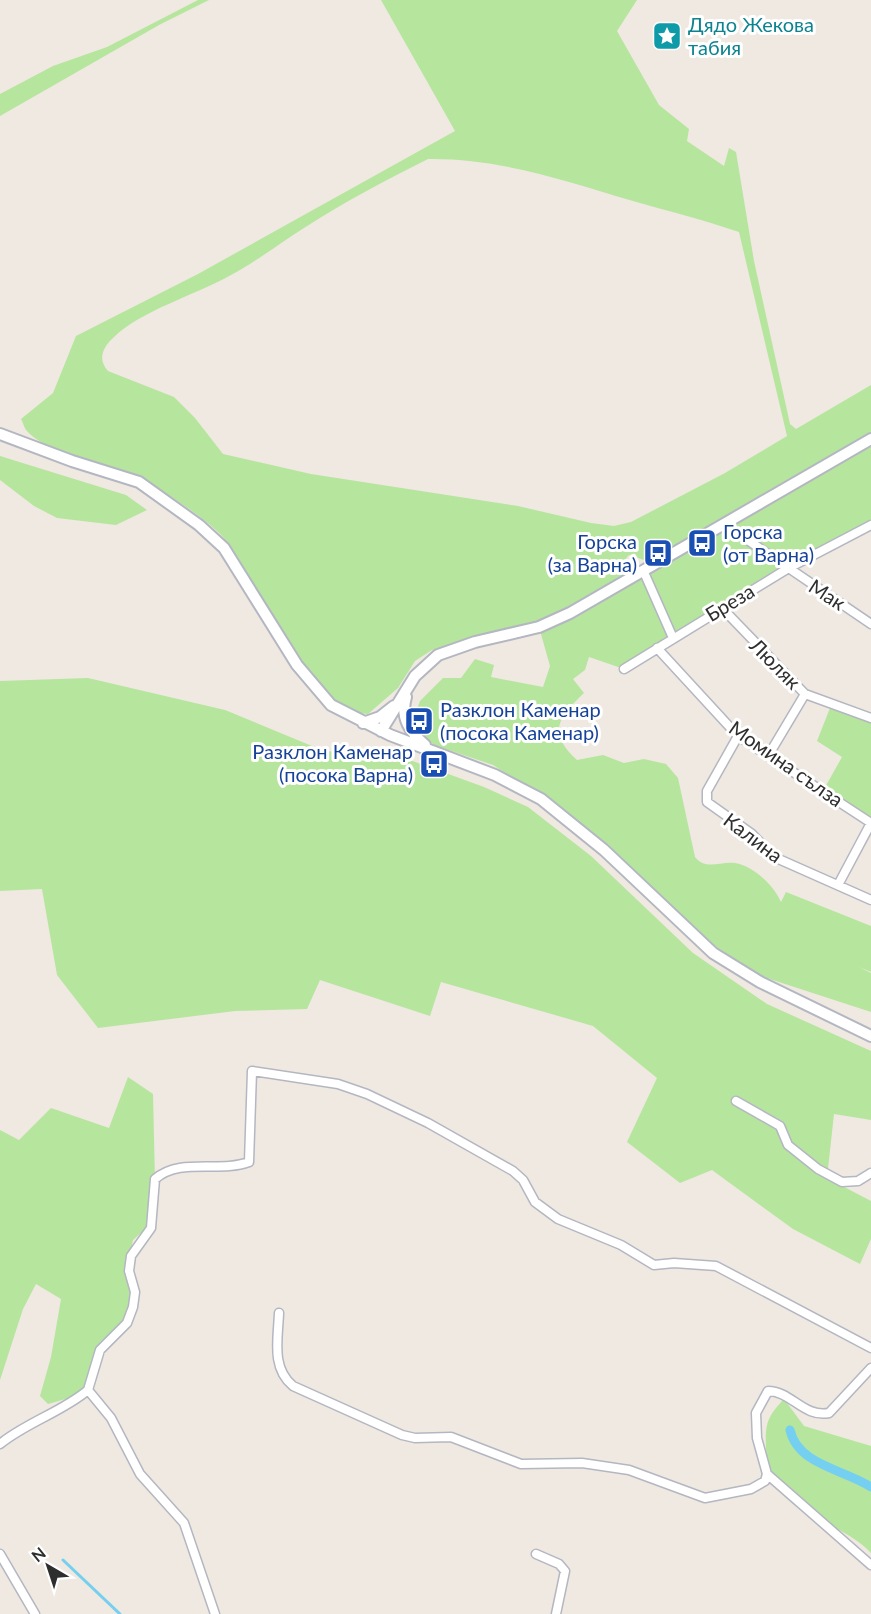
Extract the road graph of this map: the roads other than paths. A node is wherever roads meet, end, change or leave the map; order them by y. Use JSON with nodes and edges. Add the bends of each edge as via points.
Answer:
{"nodes":[{"id":1,"x":0,"y":434,"type":"edge"},
{"id":2,"x":871,"y":439,"type":"edge"},
{"id":3,"x":724,"y":524,"type":"junction"},
{"id":4,"x":871,"y":525,"type":"edge"},
{"id":5,"x":787,"y":569,"type":"junction"},
{"id":6,"x":643,"y":570,"type":"junction"},
{"id":7,"x":723,"y":608,"type":"junction"},
{"id":8,"x":871,"y":624,"type":"edge"},
{"id":9,"x":673,"y":638,"type":"junction"},
{"id":10,"x":657,"y":648,"type":"junction"},
{"id":11,"x":624,"y":669,"type":"dead end"},
{"id":12,"x":407,"y":689,"type":"junction"},
{"id":13,"x":805,"y":694,"type":"junction"},
{"id":14,"x":871,"y":718,"type":"edge"},
{"id":15,"x":363,"y":723,"type":"junction"},
{"id":16,"x":381,"y":731,"type":"junction"},
{"id":17,"x":738,"y":736,"type":"junction"},
{"id":18,"x":430,"y":749,"type":"junction"},
{"id":19,"x":768,"y":756,"type":"junction"},
{"id":20,"x":871,"y":823,"type":"edge"},
{"id":21,"x":838,"y":885,"type":"junction"},
{"id":22,"x":871,"y":900,"type":"edge"},
{"id":23,"x":871,"y":1036,"type":"edge"},
{"id":24,"x":736,"y":1101,"type":"dead end"},
{"id":25,"x":871,"y":1173,"type":"edge"},
{"id":26,"x":279,"y":1313,"type":"dead end"},
{"id":27,"x":871,"y":1348,"type":"edge"},
{"id":28,"x":871,"y":1368,"type":"edge"},
{"id":29,"x":88,"y":1390,"type":"junction"},
{"id":30,"x":0,"y":1443,"type":"edge"},
{"id":31,"x":767,"y":1474,"type":"junction"},
{"id":32,"x":0,"y":1554,"type":"edge"},
{"id":33,"x":536,"y":1554,"type":"dead end"},
{"id":34,"x":871,"y":1565,"type":"edge"},
{"id":35,"x":35,"y":1614,"type":"edge"},
{"id":36,"x":215,"y":1614,"type":"edge"},
{"id":37,"x":556,"y":1614,"type":"edge"}],
"edges":[{"from":1,"to":15,"type":"street","via":[[139,482],[199,525],[224,548],[317,691],[331,705]]},
{"from":2,"to":3,"type":"street"},
{"from":3,"to":5,"type":"street","name":"Мак"},
{"from":3,"to":6,"type":"street"},
{"from":4,"to":5,"type":"street","name":"Бреза"},
{"from":5,"to":7,"type":"street","name":"Бреза"},
{"from":5,"to":8,"type":"street","name":"Мак"},
{"from":6,"to":9,"type":"street"},
{"from":6,"to":12,"type":"street","via":[[547,624],[438,655],[425,664]]},
{"from":7,"to":9,"type":"street","name":"Бреза"},
{"from":7,"to":13,"type":"street","name":"Люляк"},
{"from":9,"to":10,"type":"street","name":"Бреза"},
{"from":10,"to":11,"type":"street","name":"Бреза"},
{"from":10,"to":17,"type":"street","name":"Момина сълза"},
{"from":12,"to":15,"type":"street","via":[[387,712]]},
{"from":12,"to":16,"type":"street"},
{"from":12,"to":18,"type":"street","via":[[404,704],[408,727]]},
{"from":13,"to":14,"type":"street","name":"Люляк"},
{"from":13,"to":19,"type":"street"},
{"from":15,"to":16,"type":"street"},
{"from":16,"to":18,"type":"street"},
{"from":17,"to":19,"type":"street","name":"Момина сълза"},
{"from":17,"to":21,"type":"street","name":"Калина","via":[[706,791],[707,802],[752,834],[774,857]]},
{"from":18,"to":23,"type":"street","via":[[541,799],[604,850],[713,953],[760,982]]},
{"from":19,"to":20,"type":"street","name":"Момина сълза"},
{"from":20,"to":21,"type":"street"},
{"from":21,"to":22,"type":"street","name":"Калина"},
{"from":24,"to":25,"type":"street","via":[[780,1126],[788,1145],[842,1182],[858,1181]]},
{"from":26,"to":31,"type":"street","via":[[278,1367],[284,1378],[293,1386],[402,1435],[451,1437],[521,1464],[582,1463],[629,1470],[705,1498],[759,1486]]},
{"from":27,"to":29,"type":"street","via":[[716,1266],[654,1266],[621,1245],[558,1219],[535,1202],[513,1171],[367,1094],[338,1084],[252,1071],[249,1162],[230,1167],[182,1168],[163,1172],[155,1179],[151,1228],[131,1256],[133,1308],[127,1323],[100,1350]]},
{"from":28,"to":31,"type":"street","via":[[829,1413],[812,1413],[780,1393],[768,1391],[756,1413],[756,1438]]},
{"from":29,"to":30,"type":"street"},
{"from":29,"to":36,"type":"street","via":[[111,1418],[140,1474],[184,1523]]},
{"from":31,"to":34,"type":"street"},
{"from":32,"to":35,"type":"street"},
{"from":33,"to":37,"type":"street","via":[[559,1564],[565,1571]]}]}
